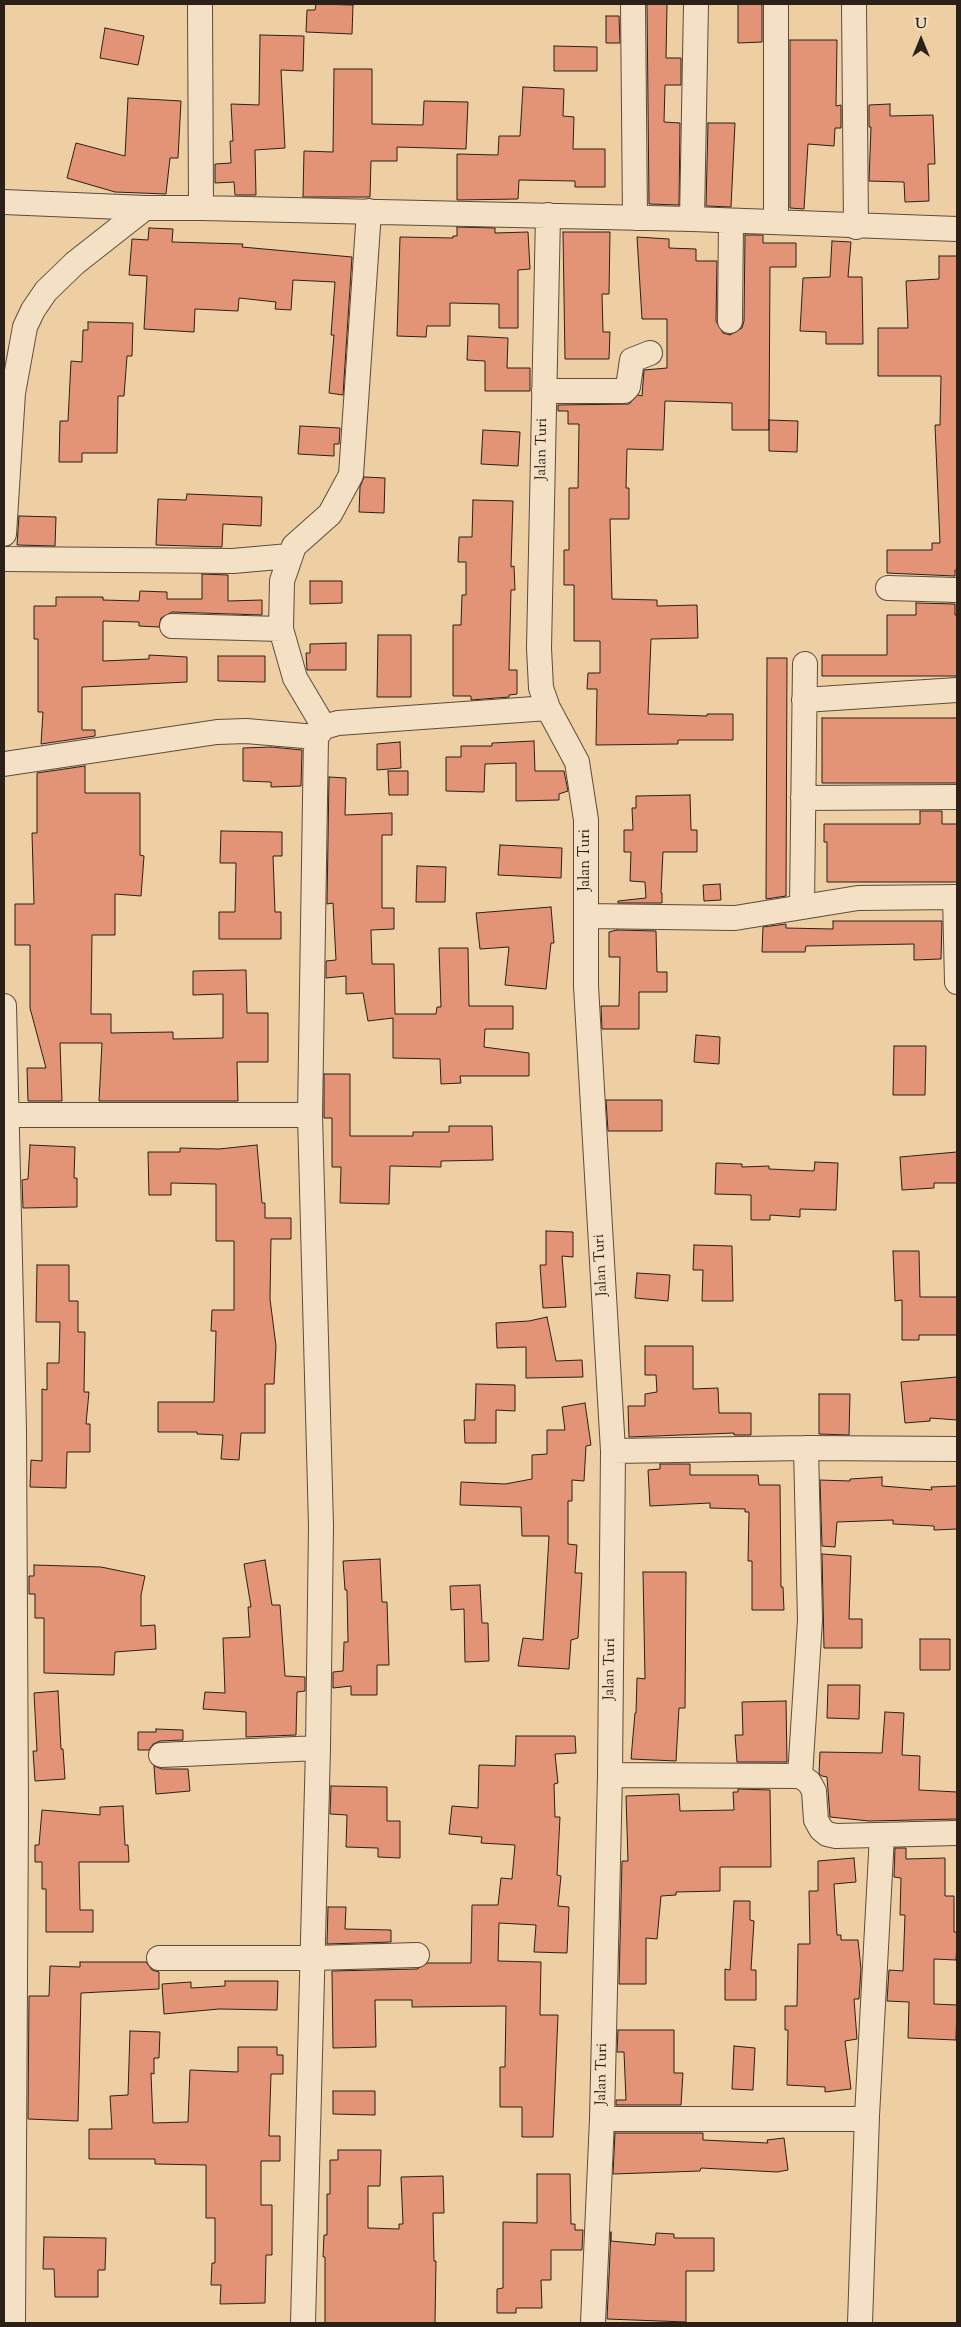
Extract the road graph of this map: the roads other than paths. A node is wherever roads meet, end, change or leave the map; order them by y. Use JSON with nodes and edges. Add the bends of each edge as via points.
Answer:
{"nodes":[{"id":1,"x":200,"y":4,"type":"edge"},
{"id":2,"x":633,"y":4,"type":"edge"},
{"id":3,"x":696,"y":4,"type":"edge"},
{"id":4,"x":776,"y":4,"type":"edge"},
{"id":5,"x":854,"y":4,"type":"edge"},
{"id":6,"x":4,"y":202,"type":"edge"},
{"id":7,"x":145,"y":208,"type":"junction"},
{"id":8,"x":201,"y":208,"type":"junction"},
{"id":9,"x":369,"y":212,"type":"junction"},
{"id":10,"x":548,"y":215,"type":"junction"},
{"id":11,"x":635,"y":218,"type":"junction"},
{"id":12,"x":692,"y":219,"type":"junction"},
{"id":13,"x":731,"y":220,"type":"junction"},
{"id":14,"x":776,"y":222,"type":"junction"},
{"id":15,"x":856,"y":227,"type":"junction"},
{"id":16,"x":957,"y":229,"type":"edge"},
{"id":17,"x":730,"y":321,"type":"dead end"},
{"id":18,"x":650,"y":353,"type":"dead end"},
{"id":19,"x":544,"y":391,"type":"junction"},
{"id":20,"x":4,"y":534,"type":"edge"},
{"id":21,"x":289,"y":556,"type":"junction"},
{"id":22,"x":4,"y":559,"type":"edge"},
{"id":23,"x":888,"y":588,"type":"dead end"},
{"id":24,"x":957,"y":590,"type":"edge"},
{"id":25,"x":172,"y":626,"type":"dead end"},
{"id":26,"x":281,"y":629,"type":"junction"},
{"id":27,"x":805,"y":664,"type":"dead end"},
{"id":28,"x":957,"y":690,"type":"edge"},
{"id":29,"x":804,"y":700,"type":"junction"},
{"id":30,"x":548,"y":708,"type":"junction"},
{"id":31,"x":320,"y":732,"type":"junction"},
{"id":32,"x":4,"y":764,"type":"edge"},
{"id":33,"x":957,"y":797,"type":"edge"},
{"id":34,"x":803,"y":798,"type":"junction"},
{"id":35,"x":956,"y":897,"type":"edge"},
{"id":36,"x":802,"y":906,"type":"junction"},
{"id":37,"x":586,"y":916,"type":"junction"},
{"id":38,"x":957,"y":982,"type":"edge"},
{"id":39,"x":4,"y":1006,"type":"edge"},
{"id":40,"x":6,"y":1115,"type":"junction"},
{"id":41,"x":310,"y":1115,"type":"junction"},
{"id":42,"x":806,"y":1448,"type":"junction"},
{"id":43,"x":957,"y":1449,"type":"edge"},
{"id":44,"x":613,"y":1451,"type":"junction"},
{"id":45,"x":318,"y":1748,"type":"junction"},
{"id":46,"x":161,"y":1756,"type":"dead end"},
{"id":47,"x":610,"y":1775,"type":"junction"},
{"id":48,"x":800,"y":1776,"type":"junction"},
{"id":49,"x":957,"y":1833,"type":"edge"},
{"id":50,"x":882,"y":1835,"type":"junction"},
{"id":51,"x":10,"y":1912,"type":"edge"},
{"id":52,"x":417,"y":1955,"type":"dead end"},
{"id":53,"x":159,"y":1958,"type":"dead end"},
{"id":54,"x":313,"y":1958,"type":"junction"},
{"id":55,"x":867,"y":2116,"type":"junction"},
{"id":56,"x":602,"y":2119,"type":"junction"},
{"id":57,"x":9,"y":2181,"type":"edge"},
{"id":58,"x":13,"y":2323,"type":"edge"},
{"id":59,"x":303,"y":2323,"type":"edge"},
{"id":60,"x":592,"y":2323,"type":"edge"},
{"id":61,"x":860,"y":2323,"type":"edge"}],
"edges":[{"from":1,"to":8,"type":"street"},
{"from":2,"to":11,"type":"street"},
{"from":3,"to":12,"type":"street"},
{"from":4,"to":14,"type":"street"},
{"from":5,"to":15,"type":"street"},
{"from":6,"to":7,"type":"street"},
{"from":7,"to":8,"type":"street"},
{"from":7,"to":20,"type":"street","via":[[74,263],[32,310],[25,327],[13,393]]},
{"from":8,"to":9,"type":"street"},
{"from":9,"to":10,"type":"street"},
{"from":9,"to":21,"type":"street","via":[[351,474],[330,514],[294,546]]},
{"from":10,"to":11,"type":"street"},
{"from":10,"to":19,"type":"street","name":"Jalan Turi"},
{"from":11,"to":12,"type":"street"},
{"from":12,"to":13,"type":"street"},
{"from":13,"to":14,"type":"street"},
{"from":13,"to":17,"type":"street"},
{"from":14,"to":15,"type":"street"},
{"from":15,"to":16,"type":"street"},
{"from":18,"to":19,"type":"street","via":[[632,360],[628,387],[624,391]]},
{"from":19,"to":30,"type":"street","name":"Jalan Turi","via":[[539,648],[542,688]]},
{"from":21,"to":22,"type":"street","via":[[233,561]]},
{"from":21,"to":26,"type":"street","via":[[282,581]]},
{"from":23,"to":24,"type":"street"},
{"from":25,"to":26,"type":"street"},
{"from":26,"to":31,"type":"street","via":[[295,678]]},
{"from":27,"to":29,"type":"street"},
{"from":28,"to":29,"type":"street"},
{"from":29,"to":34,"type":"street"},
{"from":30,"to":31,"type":"street","via":[[338,722]]},
{"from":30,"to":37,"type":"street","name":"Jalan Turi","via":[[577,762],[586,820]]},
{"from":31,"to":32,"type":"street","via":[[217,732]]},
{"from":31,"to":41,"type":"street"},
{"from":33,"to":34,"type":"street"},
{"from":34,"to":36,"type":"street"},
{"from":35,"to":36,"type":"street","via":[[858,898]]},
{"from":35,"to":38,"type":"street"},
{"from":36,"to":37,"type":"street","via":[[735,918]]},
{"from":37,"to":44,"type":"street","name":"Jalan Turi","via":[[586,986]]},
{"from":39,"to":40,"type":"street"},
{"from":40,"to":41,"type":"street"},
{"from":40,"to":51,"type":"street","via":[[14,1430]]},
{"from":41,"to":45,"type":"street","via":[[321,1526]]},
{"from":42,"to":43,"type":"street"},
{"from":42,"to":44,"type":"street"},
{"from":42,"to":48,"type":"street","via":[[810,1620]]},
{"from":44,"to":47,"type":"street","name":"Jalan Turi"},
{"from":45,"to":46,"type":"street"},
{"from":45,"to":54,"type":"street"},
{"from":47,"to":48,"type":"street"},
{"from":47,"to":56,"type":"street","name":"Jalan Turi"},
{"from":48,"to":50,"type":"street","via":[[814,1791],[816,1820],[821,1829],[836,1836]]},
{"from":49,"to":50,"type":"street"},
{"from":50,"to":55,"type":"street"},
{"from":51,"to":57,"type":"street"},
{"from":52,"to":54,"type":"street"},
{"from":53,"to":54,"type":"street"},
{"from":54,"to":59,"type":"street"},
{"from":55,"to":56,"type":"street","via":[[859,2119]]},
{"from":55,"to":61,"type":"street"},
{"from":56,"to":60,"type":"street","name":"Jalan Turi"},
{"from":57,"to":58,"type":"street"}]}
